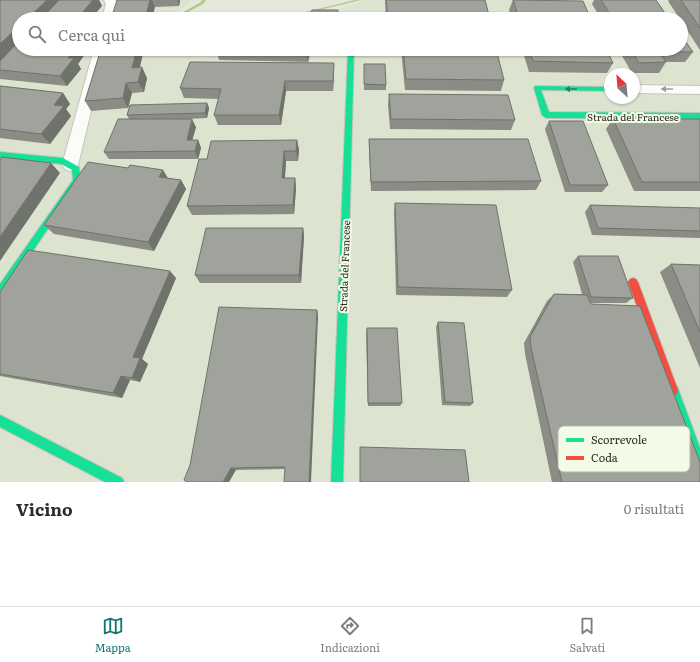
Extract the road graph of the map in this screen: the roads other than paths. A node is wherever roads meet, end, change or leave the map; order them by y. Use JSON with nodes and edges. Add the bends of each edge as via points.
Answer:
{"nodes":[{"id":1,"x":109,"y":0,"type":"edge"},
{"id":2,"x":110,"y":12,"type":"edge"},
{"id":3,"x":98,"y":56,"type":"edge"},
{"id":4,"x":351,"y":56,"type":"edge"},
{"id":5,"x":604,"y":89,"type":"edge"},
{"id":6,"x":640,"y":89,"type":"edge"},
{"id":7,"x":700,"y":90,"type":"edge"},
{"id":8,"x":700,"y":116,"type":"edge"},
{"id":9,"x":0,"y":155,"type":"edge"},
{"id":10,"x":70,"y":165,"type":"junction"},
{"id":11,"x":633,"y":282,"type":"dead end"},
{"id":12,"x":0,"y":292,"type":"edge"},
{"id":13,"x":0,"y":421,"type":"edge"},
{"id":14,"x":686,"y":426,"type":"edge"},
{"id":15,"x":690,"y":437,"type":"edge"},
{"id":16,"x":700,"y":464,"type":"edge"},
{"id":17,"x":118,"y":482,"type":"edge"},
{"id":18,"x":337,"y":482,"type":"edge"}],
"edges":[{"from":1,"to":2,"type":"street","via":[[112,3]]},
{"from":3,"to":10,"type":"street"},
{"from":4,"to":18,"type":"street","name":"Strada del Francese"},
{"from":5,"to":8,"type":"street","name":"Strada del Francese","one_way":true,"via":[[537,88],[546,115]]},
{"from":7,"to":6,"type":"street","one_way":true},
{"from":9,"to":10,"type":"street","via":[[63,161]]},
{"from":10,"to":12,"type":"street","via":[[76,168],[78,180]]},
{"from":11,"to":14,"type":"street"},
{"from":13,"to":17,"type":"street"},
{"from":15,"to":16,"type":"street"}]}
